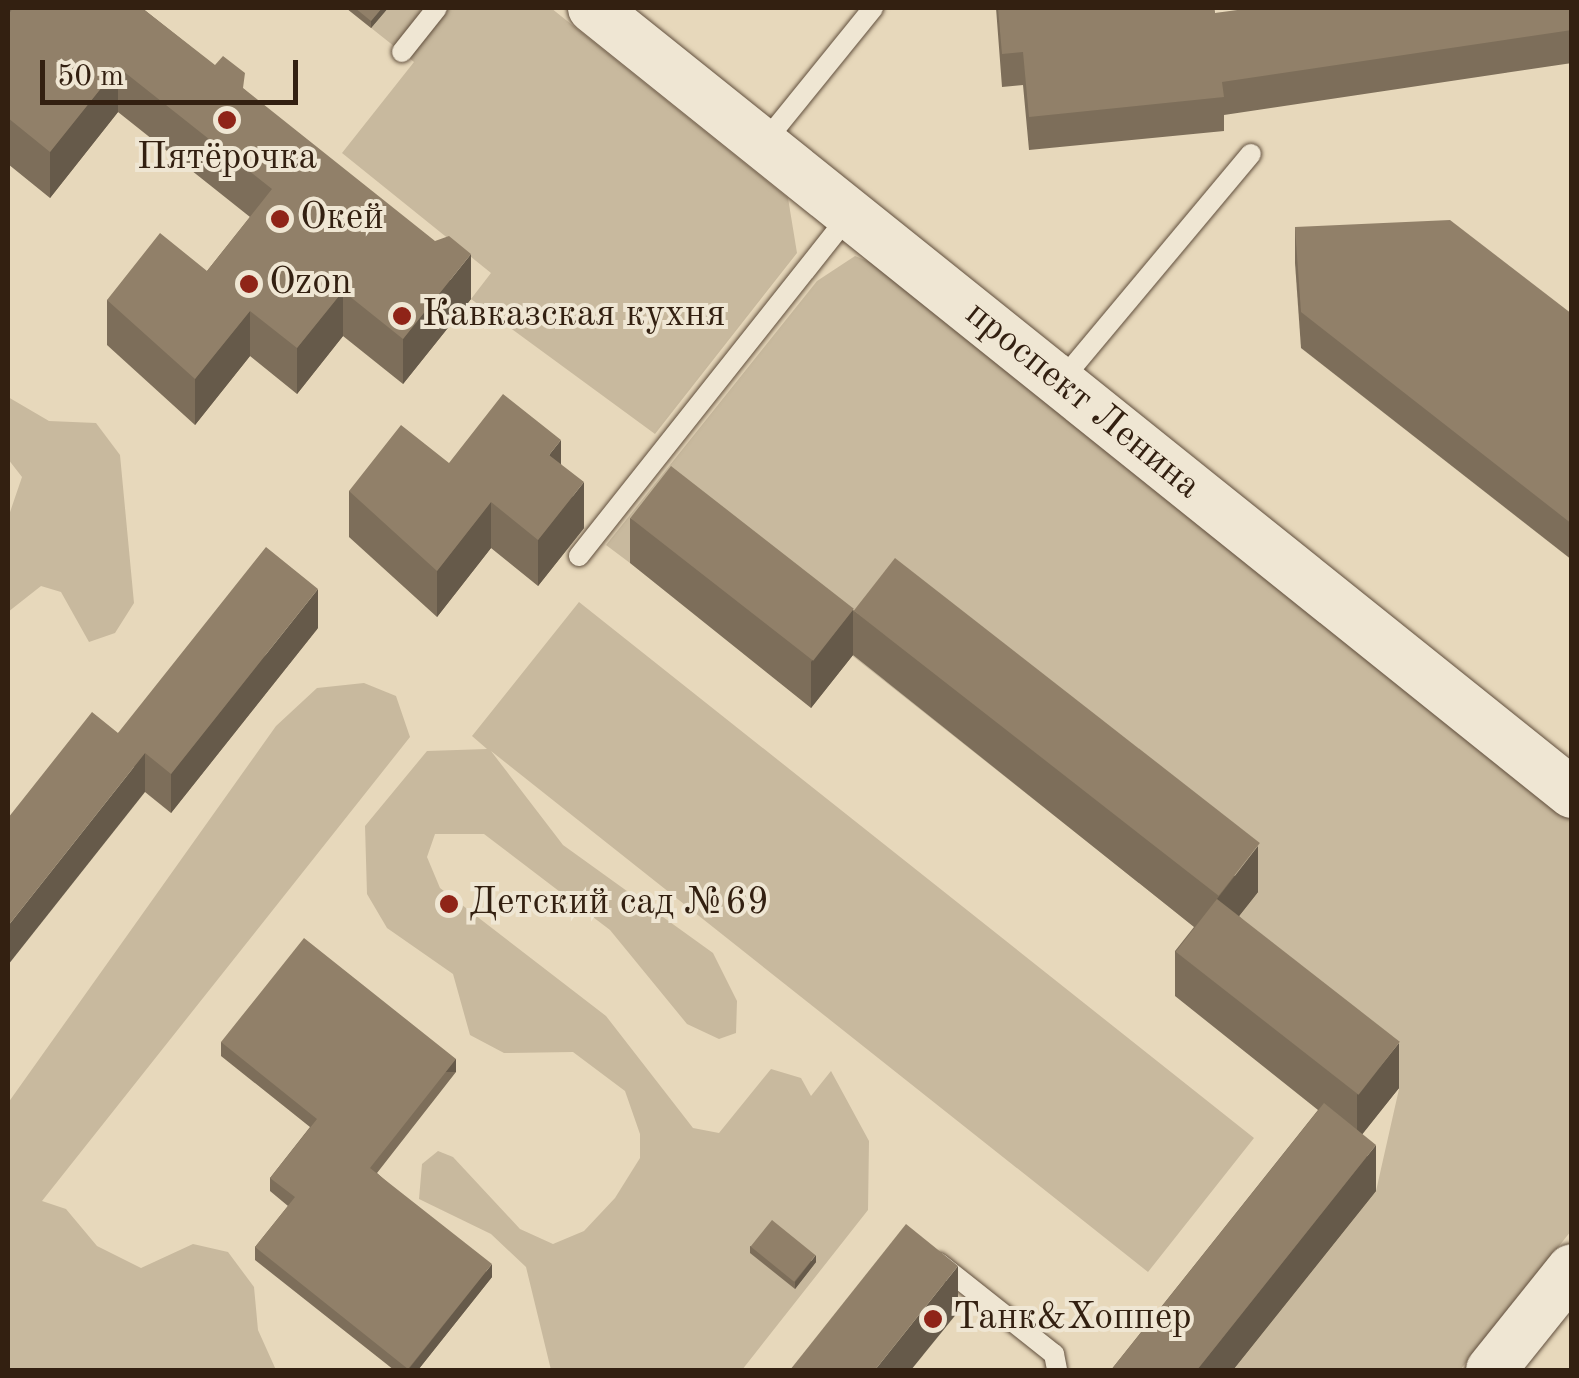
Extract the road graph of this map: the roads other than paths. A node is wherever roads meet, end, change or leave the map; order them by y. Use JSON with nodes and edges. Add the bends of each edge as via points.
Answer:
{"nodes":[{"id":1,"x":437,"y":8,"type":"edge"},
{"id":2,"x":593,"y":8,"type":"edge"},
{"id":3,"x":873,"y":8,"type":"edge"},
{"id":4,"x":402,"y":52,"type":"dead end"},
{"id":5,"x":763,"y":144,"type":"junction"},
{"id":6,"x":1252,"y":154,"type":"dead end"},
{"id":7,"x":850,"y":214,"type":"junction"},
{"id":8,"x":1060,"y":383,"type":"junction"},
{"id":9,"x":579,"y":556,"type":"dead end"},
{"id":10,"x":1572,"y":793,"type":"edge"},
{"id":11,"x":917,"y":1246,"type":"edge"},
{"id":12,"x":1572,"y":1269,"type":"edge"},
{"id":13,"x":1058,"y":1370,"type":"edge"},
{"id":14,"x":1491,"y":1370,"type":"edge"}],
"edges":[{"from":1,"to":4,"type":"lane"},
{"from":2,"to":5,"type":"street","name":"проспект Ленина"},
{"from":3,"to":5,"type":"lane"},
{"from":5,"to":7,"type":"street","name":"проспект Ленина"},
{"from":6,"to":8,"type":"lane"},
{"from":7,"to":8,"type":"street","name":"проспект Ленина"},
{"from":7,"to":9,"type":"lane"},
{"from":8,"to":10,"type":"street","name":"проспект Ленина"},
{"from":11,"to":13,"type":"lane","via":[[1054,1354]]},
{"from":12,"to":14,"type":"street"}]}
